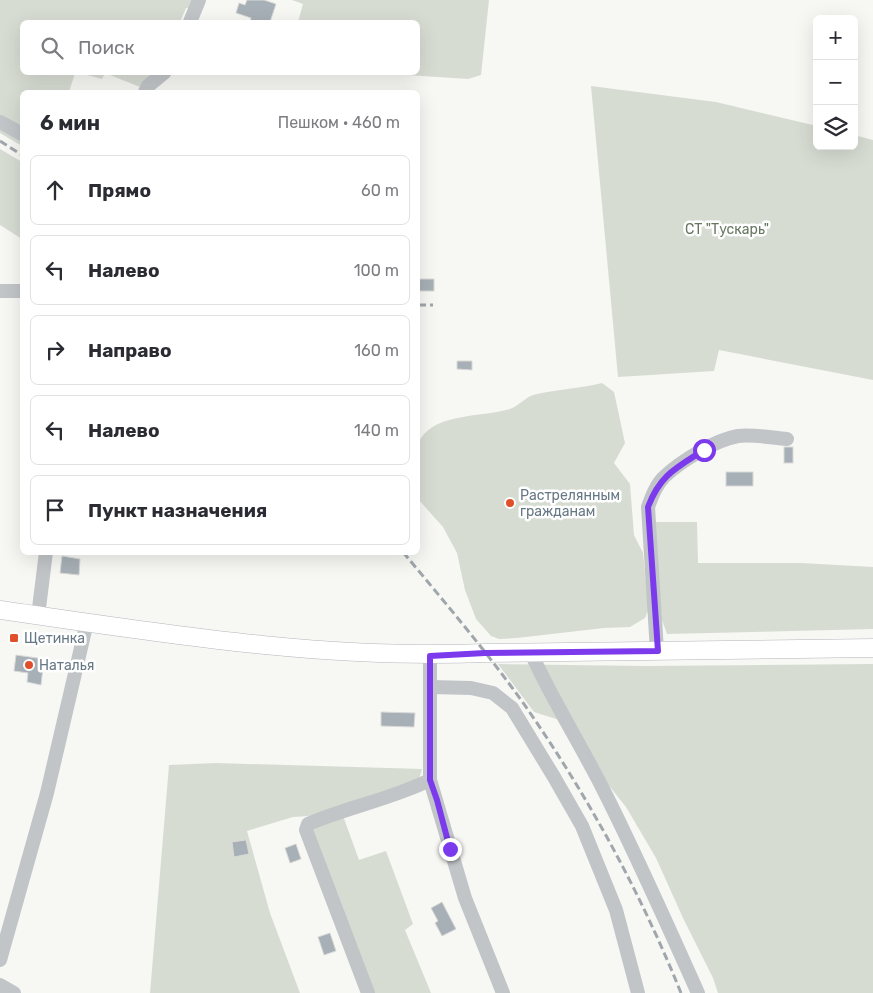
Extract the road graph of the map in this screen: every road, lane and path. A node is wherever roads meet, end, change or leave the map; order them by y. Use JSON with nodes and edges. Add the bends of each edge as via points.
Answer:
{"nodes":[{"id":1,"x":199,"y":0,"type":"edge"},
{"id":2,"x":191,"y":20,"type":"edge"},
{"id":3,"x":161,"y":75,"type":"edge"},
{"id":4,"x":146,"y":90,"type":"edge"},
{"id":5,"x":0,"y":122,"type":"edge"},
{"id":6,"x":20,"y":133,"type":"edge"},
{"id":7,"x":0,"y":291,"type":"edge"},
{"id":8,"x":20,"y":292,"type":"edge"},
{"id":9,"x":788,"y":439,"type":"dead end"},
{"id":10,"x":46,"y":555,"type":"edge"},
{"id":11,"x":0,"y":610,"type":"edge"},
{"id":12,"x":38,"y":616,"type":"junction"},
{"id":13,"x":87,"y":622,"type":"junction"},
{"id":14,"x":873,"y":648,"type":"edge"},
{"id":15,"x":658,"y":651,"type":"junction"},
{"id":16,"x":531,"y":653,"type":"junction"},
{"id":17,"x":430,"y":656,"type":"junction"},
{"id":18,"x":431,"y":687,"type":"junction"},
{"id":19,"x":430,"y":780,"type":"junction"},
{"id":20,"x":3,"y":939,"type":"edge"},
{"id":21,"x":0,"y":960,"type":"edge"},
{"id":22,"x":0,"y":985,"type":"edge"},
{"id":23,"x":14,"y":993,"type":"edge"},
{"id":24,"x":368,"y":993,"type":"edge"},
{"id":25,"x":503,"y":993,"type":"edge"},
{"id":26,"x":638,"y":993,"type":"edge"},
{"id":27,"x":698,"y":993,"type":"edge"}],
"edges":[{"from":1,"to":2,"type":"street"},
{"from":3,"to":4,"type":"street"},
{"from":5,"to":6,"type":"street"},
{"from":7,"to":8,"type":"street"},
{"from":9,"to":15,"type":"street","via":[[738,436],[721,442],[664,477],[654,490],[648,507]]},
{"from":10,"to":12,"type":"street"},
{"from":11,"to":12,"type":"main road"},
{"from":12,"to":13,"type":"main road"},
{"from":13,"to":17,"type":"main road","via":[[226,641]]},
{"from":13,"to":20,"type":"street","via":[[47,793]]},
{"from":14,"to":15,"type":"main road"},
{"from":15,"to":16,"type":"main road"},
{"from":16,"to":17,"type":"main road"},
{"from":16,"to":27,"type":"street","via":[[555,704],[602,786]]},
{"from":17,"to":18,"type":"street"},
{"from":18,"to":19,"type":"street"},
{"from":18,"to":26,"type":"street","via":[[471,688],[493,693],[512,708],[582,826],[616,910]]},
{"from":19,"to":24,"type":"street","via":[[408,791],[325,817],[308,824],[306,830]]},
{"from":19,"to":25,"type":"street","via":[[465,898]]},
{"from":20,"to":21,"type":"street"},
{"from":22,"to":23,"type":"street"}]}
